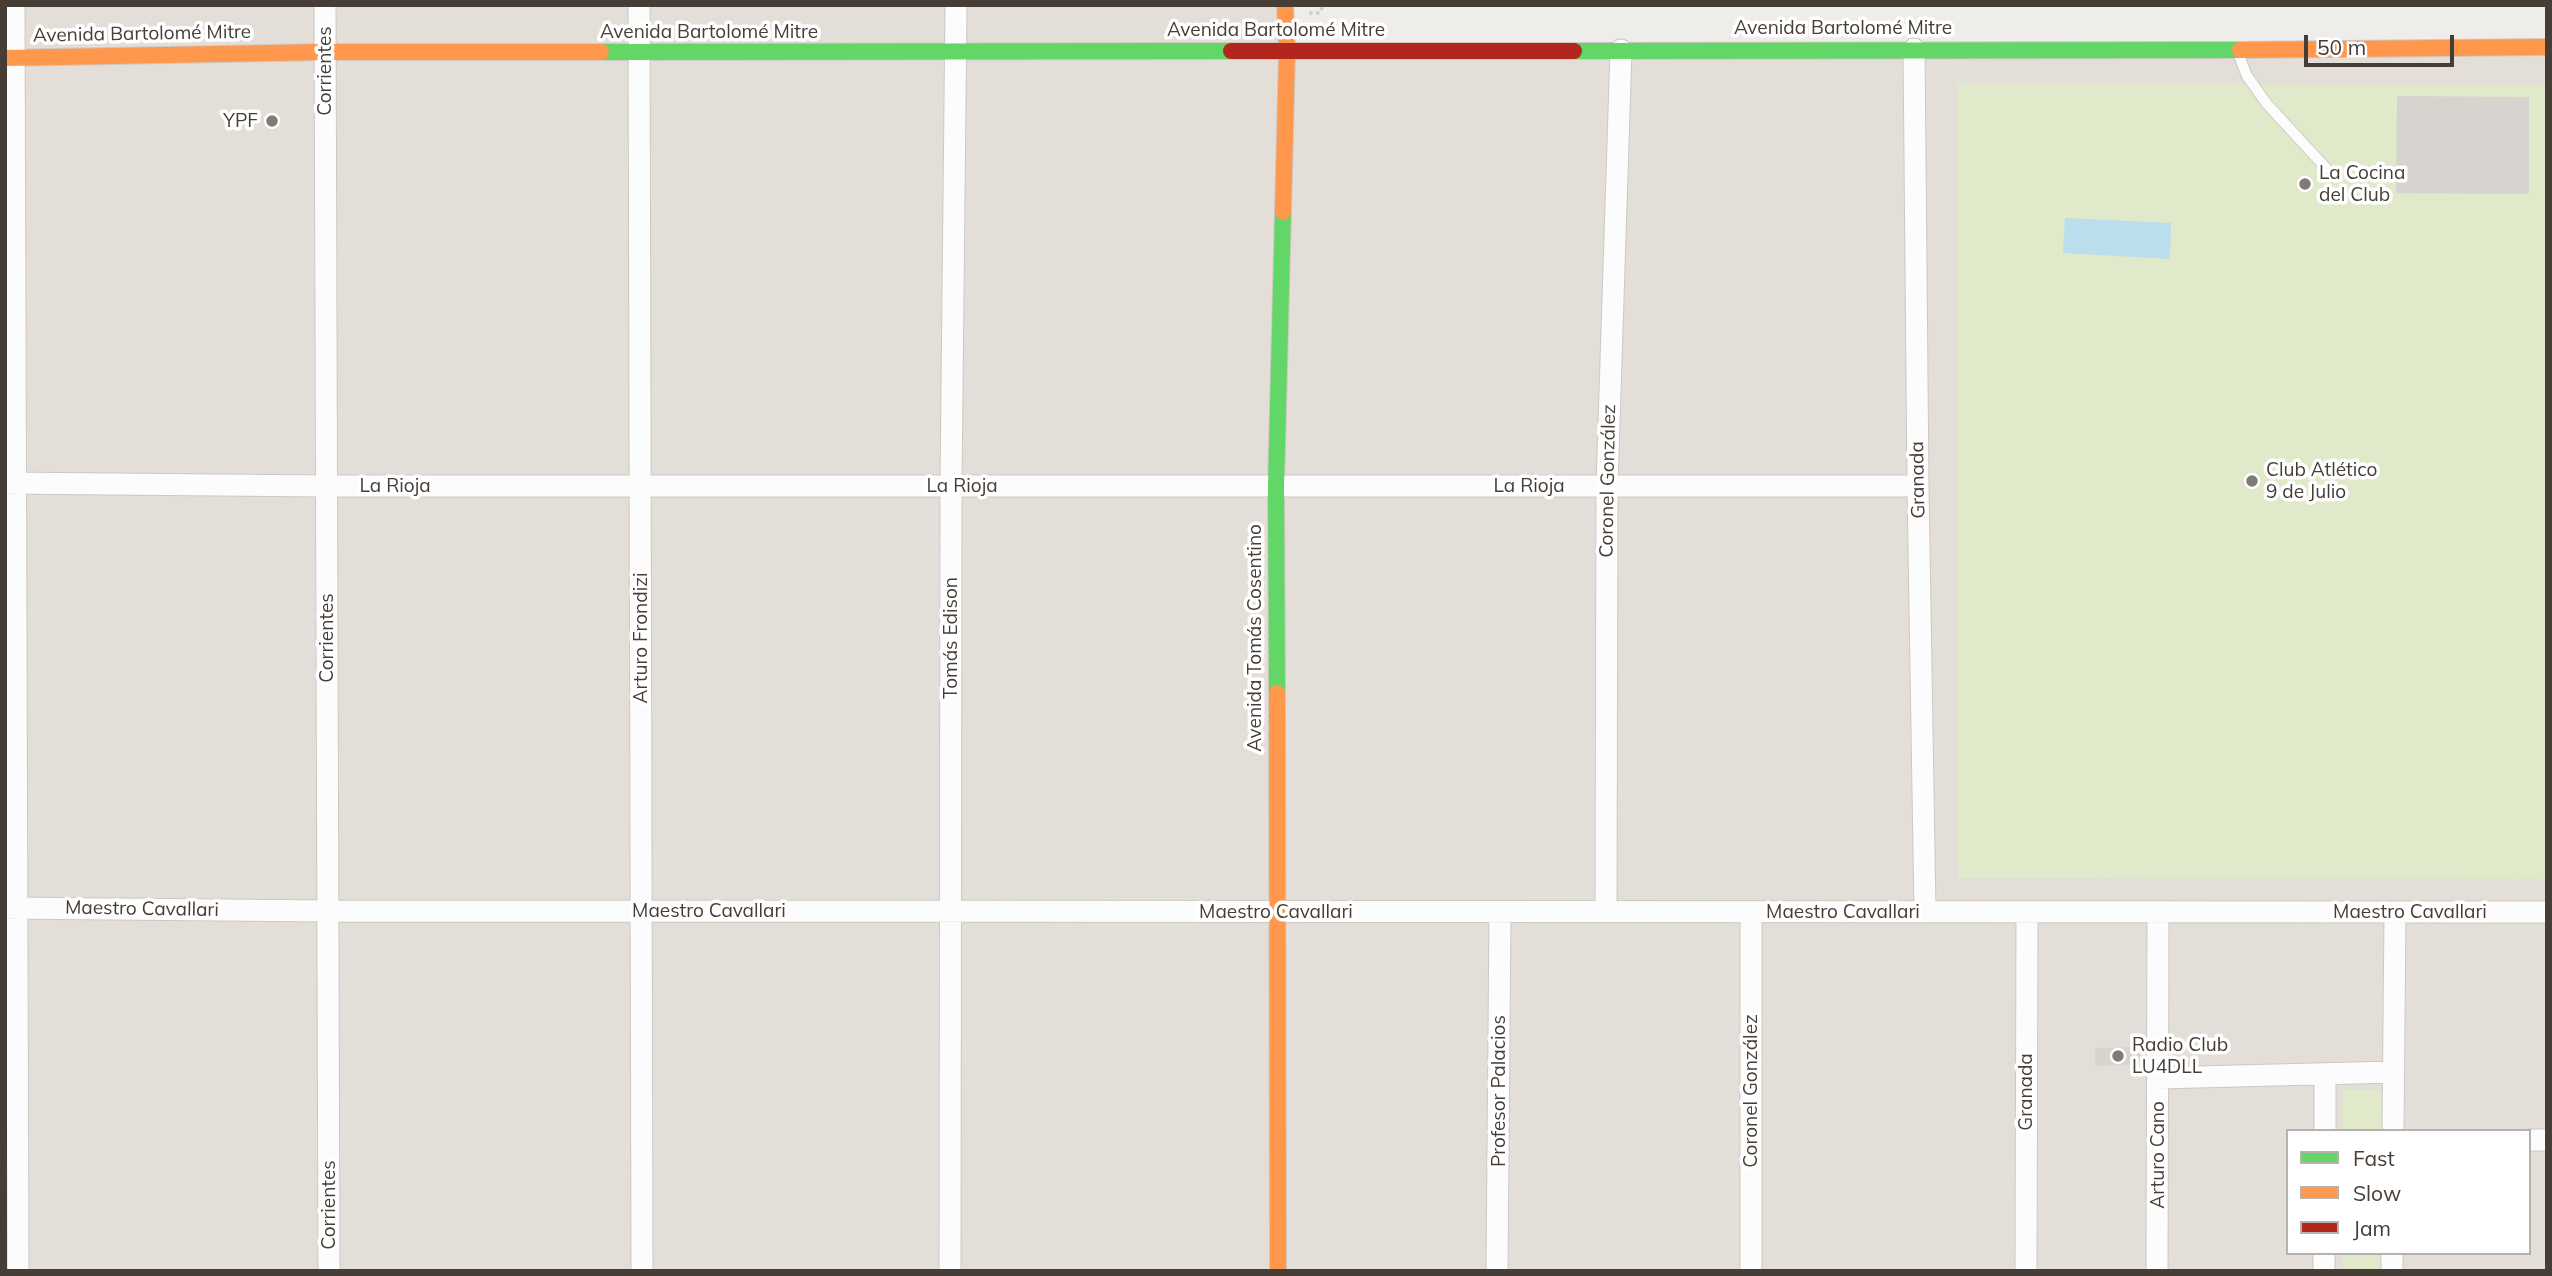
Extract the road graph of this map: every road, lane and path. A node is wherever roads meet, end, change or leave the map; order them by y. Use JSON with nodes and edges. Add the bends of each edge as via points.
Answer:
{"nodes":[{"id":1,"x":14,"y":5,"type":"edge"},
{"id":2,"x":325,"y":5,"type":"edge"},
{"id":3,"x":639,"y":5,"type":"edge"},
{"id":4,"x":956,"y":5,"type":"edge"},
{"id":5,"x":1285,"y":5,"type":"edge"},
{"id":6,"x":2547,"y":47,"type":"edge"},
{"id":7,"x":1914,"y":49,"type":"junction"},
{"id":8,"x":956,"y":50,"type":"junction"},
{"id":9,"x":1621,"y":50,"type":"junction"},
{"id":10,"x":2237,"y":50,"type":"junction"},
{"id":11,"x":1287,"y":51,"type":"junction"},
{"id":12,"x":325,"y":52,"type":"junction"},
{"id":13,"x":639,"y":54,"type":"junction"},
{"id":14,"x":10,"y":58,"type":"edge"},
{"id":15,"x":2326,"y":168,"type":"dead end"},
{"id":16,"x":10,"y":483,"type":"edge"},
{"id":17,"x":326,"y":485,"type":"junction"},
{"id":18,"x":640,"y":486,"type":"junction"},
{"id":19,"x":951,"y":486,"type":"junction"},
{"id":20,"x":1276,"y":486,"type":"junction"},
{"id":21,"x":1607,"y":486,"type":"junction"},
{"id":22,"x":1918,"y":486,"type":"junction"},
{"id":23,"x":11,"y":908,"type":"edge"},
{"id":24,"x":328,"y":911,"type":"junction"},
{"id":25,"x":641,"y":911,"type":"junction"},
{"id":26,"x":950,"y":911,"type":"junction"},
{"id":27,"x":1277,"y":911,"type":"junction"},
{"id":28,"x":1500,"y":912,"type":"junction"},
{"id":29,"x":1606,"y":912,"type":"junction"},
{"id":30,"x":1751,"y":912,"type":"junction"},
{"id":31,"x":1925,"y":912,"type":"junction"},
{"id":32,"x":2026,"y":912,"type":"junction"},
{"id":33,"x":2158,"y":912,"type":"junction"},
{"id":34,"x":2395,"y":912,"type":"junction"},
{"id":35,"x":2547,"y":912,"type":"edge"},
{"id":36,"x":2394,"y":1072,"type":"junction"},
{"id":37,"x":2325,"y":1074,"type":"junction"},
{"id":38,"x":2158,"y":1078,"type":"junction"},
{"id":39,"x":2325,"y":1129,"type":"edge"},
{"id":40,"x":2393,"y":1129,"type":"edge"},
{"id":41,"x":19,"y":1271,"type":"edge"},
{"id":42,"x":329,"y":1271,"type":"edge"},
{"id":43,"x":642,"y":1271,"type":"edge"},
{"id":44,"x":950,"y":1271,"type":"edge"},
{"id":45,"x":1278,"y":1271,"type":"edge"},
{"id":46,"x":1497,"y":1271,"type":"edge"},
{"id":47,"x":1751,"y":1271,"type":"edge"},
{"id":48,"x":2026,"y":1271,"type":"edge"},
{"id":49,"x":2157,"y":1271,"type":"edge"}],
"edges":[{"from":1,"to":14,"type":"street"},
{"from":2,"to":12,"type":"street","name":"Corrientes"},
{"from":3,"to":13,"type":"street","name":"Arturo Frondizi"},
{"from":4,"to":8,"type":"street","name":"Tomás Edison"},
{"from":5,"to":11,"type":"main road","name":"Avenida Tomás Cosentino"},
{"from":6,"to":10,"type":"main road","name":"Avenida Bartolomé Mitre"},
{"from":7,"to":9,"type":"main road","name":"Avenida Bartolomé Mitre"},
{"from":7,"to":10,"type":"main road","name":"Avenida Bartolomé Mitre"},
{"from":7,"to":22,"type":"street","name":"Granada"},
{"from":8,"to":11,"type":"main road","name":"Avenida Bartolomé Mitre"},
{"from":8,"to":13,"type":"main road","name":"Avenida Bartolomé Mitre"},
{"from":8,"to":19,"type":"street","name":"Tomás Edison"},
{"from":9,"to":11,"type":"main road","name":"Avenida Bartolomé Mitre"},
{"from":9,"to":21,"type":"street","name":"Coronel González"},
{"from":10,"to":15,"type":"lane","via":[[2247,76],[2267,104]]},
{"from":11,"to":20,"type":"main road","name":"Avenida Tomás Cosentino"},
{"from":12,"to":13,"type":"main road","name":"Avenida Bartolomé Mitre"},
{"from":12,"to":14,"type":"main road","name":"Avenida Bartolomé Mitre"},
{"from":12,"to":17,"type":"street","name":"Corrientes"},
{"from":13,"to":18,"type":"street","name":"Arturo Frondizi"},
{"from":14,"to":16,"type":"street"},
{"from":16,"to":17,"type":"street","name":"La Rioja"},
{"from":16,"to":23,"type":"street"},
{"from":17,"to":18,"type":"street","name":"La Rioja"},
{"from":17,"to":24,"type":"street","name":"Corrientes"},
{"from":18,"to":19,"type":"street","name":"La Rioja"},
{"from":18,"to":25,"type":"street","name":"Arturo Frondizi"},
{"from":19,"to":20,"type":"street","name":"La Rioja"},
{"from":19,"to":26,"type":"street","name":"Tomás Edison"},
{"from":20,"to":21,"type":"street","name":"La Rioja"},
{"from":20,"to":27,"type":"main road","name":"Avenida Tomás Cosentino"},
{"from":21,"to":22,"type":"street","name":"La Rioja"},
{"from":21,"to":29,"type":"street","name":"Coronel González"},
{"from":22,"to":31,"type":"street","name":"Granada"},
{"from":23,"to":24,"type":"street","name":"Maestro Cavallari"},
{"from":23,"to":41,"type":"street"},
{"from":24,"to":25,"type":"street","name":"Maestro Cavallari"},
{"from":24,"to":42,"type":"street","name":"Corrientes"},
{"from":25,"to":26,"type":"street","name":"Maestro Cavallari"},
{"from":25,"to":43,"type":"street","name":"Arturo Frondizi"},
{"from":26,"to":27,"type":"street","name":"Maestro Cavallari"},
{"from":26,"to":44,"type":"street","name":"Tomás Edison"},
{"from":27,"to":28,"type":"street","name":"Maestro Cavallari"},
{"from":27,"to":45,"type":"main road","name":"Avenida Tomás Cosentino"},
{"from":28,"to":29,"type":"street","name":"Maestro Cavallari"},
{"from":28,"to":46,"type":"street","name":"Profesor Palacios"},
{"from":29,"to":30,"type":"street","name":"Maestro Cavallari"},
{"from":30,"to":31,"type":"street","name":"Maestro Cavallari"},
{"from":30,"to":47,"type":"street","name":"Coronel González"},
{"from":31,"to":32,"type":"street","name":"Maestro Cavallari"},
{"from":32,"to":33,"type":"street","name":"Maestro Cavallari"},
{"from":32,"to":48,"type":"street","name":"Granada"},
{"from":33,"to":34,"type":"street","name":"Maestro Cavallari"},
{"from":33,"to":38,"type":"street","name":"Arturo Cano"},
{"from":34,"to":35,"type":"street","name":"Maestro Cavallari"},
{"from":34,"to":36,"type":"street"},
{"from":36,"to":37,"type":"street"},
{"from":36,"to":40,"type":"street"},
{"from":37,"to":38,"type":"street"},
{"from":37,"to":39,"type":"street"},
{"from":38,"to":49,"type":"street","name":"Arturo Cano"}]}
